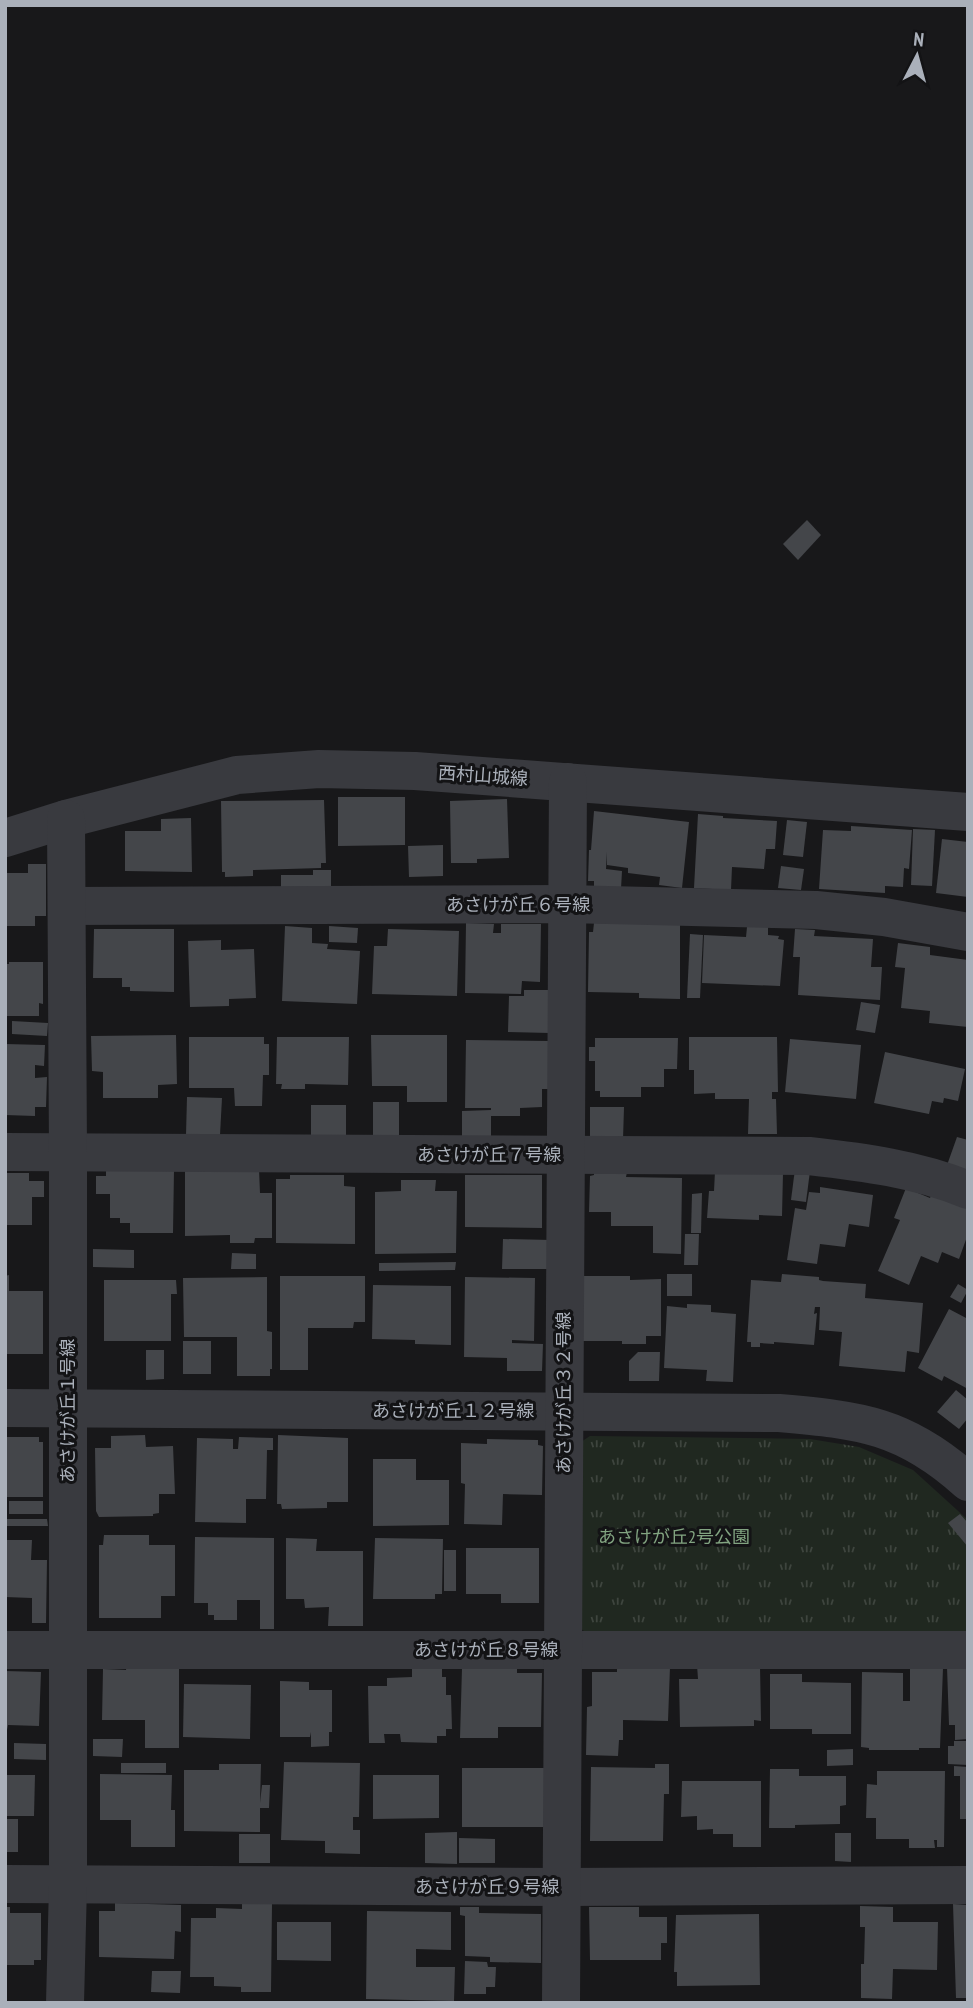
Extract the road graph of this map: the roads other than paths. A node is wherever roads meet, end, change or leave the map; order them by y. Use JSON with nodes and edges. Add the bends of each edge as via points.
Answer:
{"nodes":[{"id":1,"x":568,"y":782,"type":"junction"},
{"id":2,"x":968,"y":812,"type":"edge"},
{"id":3,"x":66,"y":819,"type":"junction"},
{"id":4,"x":5,"y":838,"type":"edge"},
{"id":5,"x":566,"y":904,"type":"junction"},
{"id":6,"x":67,"y":906,"type":"junction"},
{"id":7,"x":968,"y":932,"type":"edge"},
{"id":8,"x":5,"y":1152,"type":"edge"},
{"id":9,"x":68,"y":1152,"type":"junction"},
{"id":10,"x":565,"y":1155,"type":"junction"},
{"id":11,"x":968,"y":1190,"type":"edge"},
{"id":12,"x":5,"y":1408,"type":"edge"},
{"id":13,"x":68,"y":1408,"type":"junction"},
{"id":14,"x":564,"y":1412,"type":"junction"},
{"id":15,"x":968,"y":1482,"type":"edge"},
{"id":16,"x":5,"y":1650,"type":"edge"},
{"id":17,"x":67,"y":1650,"type":"junction"},
{"id":18,"x":562,"y":1650,"type":"junction"},
{"id":19,"x":968,"y":1650,"type":"edge"},
{"id":20,"x":5,"y":1884,"type":"edge"},
{"id":21,"x":68,"y":1885,"type":"junction"},
{"id":22,"x":968,"y":1885,"type":"edge"},
{"id":23,"x":562,"y":1887,"type":"junction"},
{"id":24,"x":65,"y":2003,"type":"edge"},
{"id":25,"x":561,"y":2003,"type":"edge"}],
"edges":[{"from":1,"to":2,"type":"street","name":"西村山城線"},
{"from":1,"to":3,"type":"street","name":"西村山城線","via":[[415,771],[319,769],[237,775]]},
{"from":1,"to":5,"type":"street","name":"あさけが丘３２号線"},
{"from":3,"to":4,"type":"street","name":"西村山城線"},
{"from":3,"to":6,"type":"street","name":"あさけが丘１号線"},
{"from":5,"to":6,"type":"street","name":"あさけが丘６号線"},
{"from":5,"to":7,"type":"street","name":"あさけが丘６号線","via":[[817,910]]},
{"from":5,"to":10,"type":"street","name":"あさけが丘３２号線"},
{"from":6,"to":9,"type":"street","name":"あさけが丘１号線"},
{"from":8,"to":9,"type":"street","name":"あさけが丘７号線"},
{"from":9,"to":10,"type":"street","name":"あさけが丘７号線"},
{"from":9,"to":13,"type":"street","name":"あさけが丘１号線"},
{"from":10,"to":11,"type":"street","name":"あさけが丘７号線","via":[[809,1156],[875,1164]]},
{"from":10,"to":14,"type":"street","name":"あさけが丘３２号線"},
{"from":12,"to":13,"type":"street","name":"あさけが丘１２号線"},
{"from":13,"to":14,"type":"street","name":"あさけが丘１２号線"},
{"from":13,"to":17,"type":"street","name":"あさけが丘１号線"},
{"from":14,"to":15,"type":"street","name":"あさけが丘１２号線","via":[[779,1413],[839,1418],[900,1435]]},
{"from":14,"to":18,"type":"street","name":"あさけが丘３２号線"},
{"from":16,"to":17,"type":"street","name":"あさけが丘８号線"},
{"from":17,"to":18,"type":"street","name":"あさけが丘８号線"},
{"from":17,"to":21,"type":"street","name":"あさけが丘１号線"},
{"from":18,"to":19,"type":"street","name":"あさけが丘８号線"},
{"from":18,"to":23,"type":"street","name":"あさけが丘３２号線"},
{"from":20,"to":21,"type":"street","name":"あさけが丘９号線"},
{"from":21,"to":23,"type":"street","name":"あさけが丘９号線"},
{"from":21,"to":24,"type":"street","name":"あさけが丘１号線"},
{"from":22,"to":23,"type":"street","name":"あさけが丘９号線"},
{"from":23,"to":25,"type":"street","name":"あさけが丘３２号線"}]}
